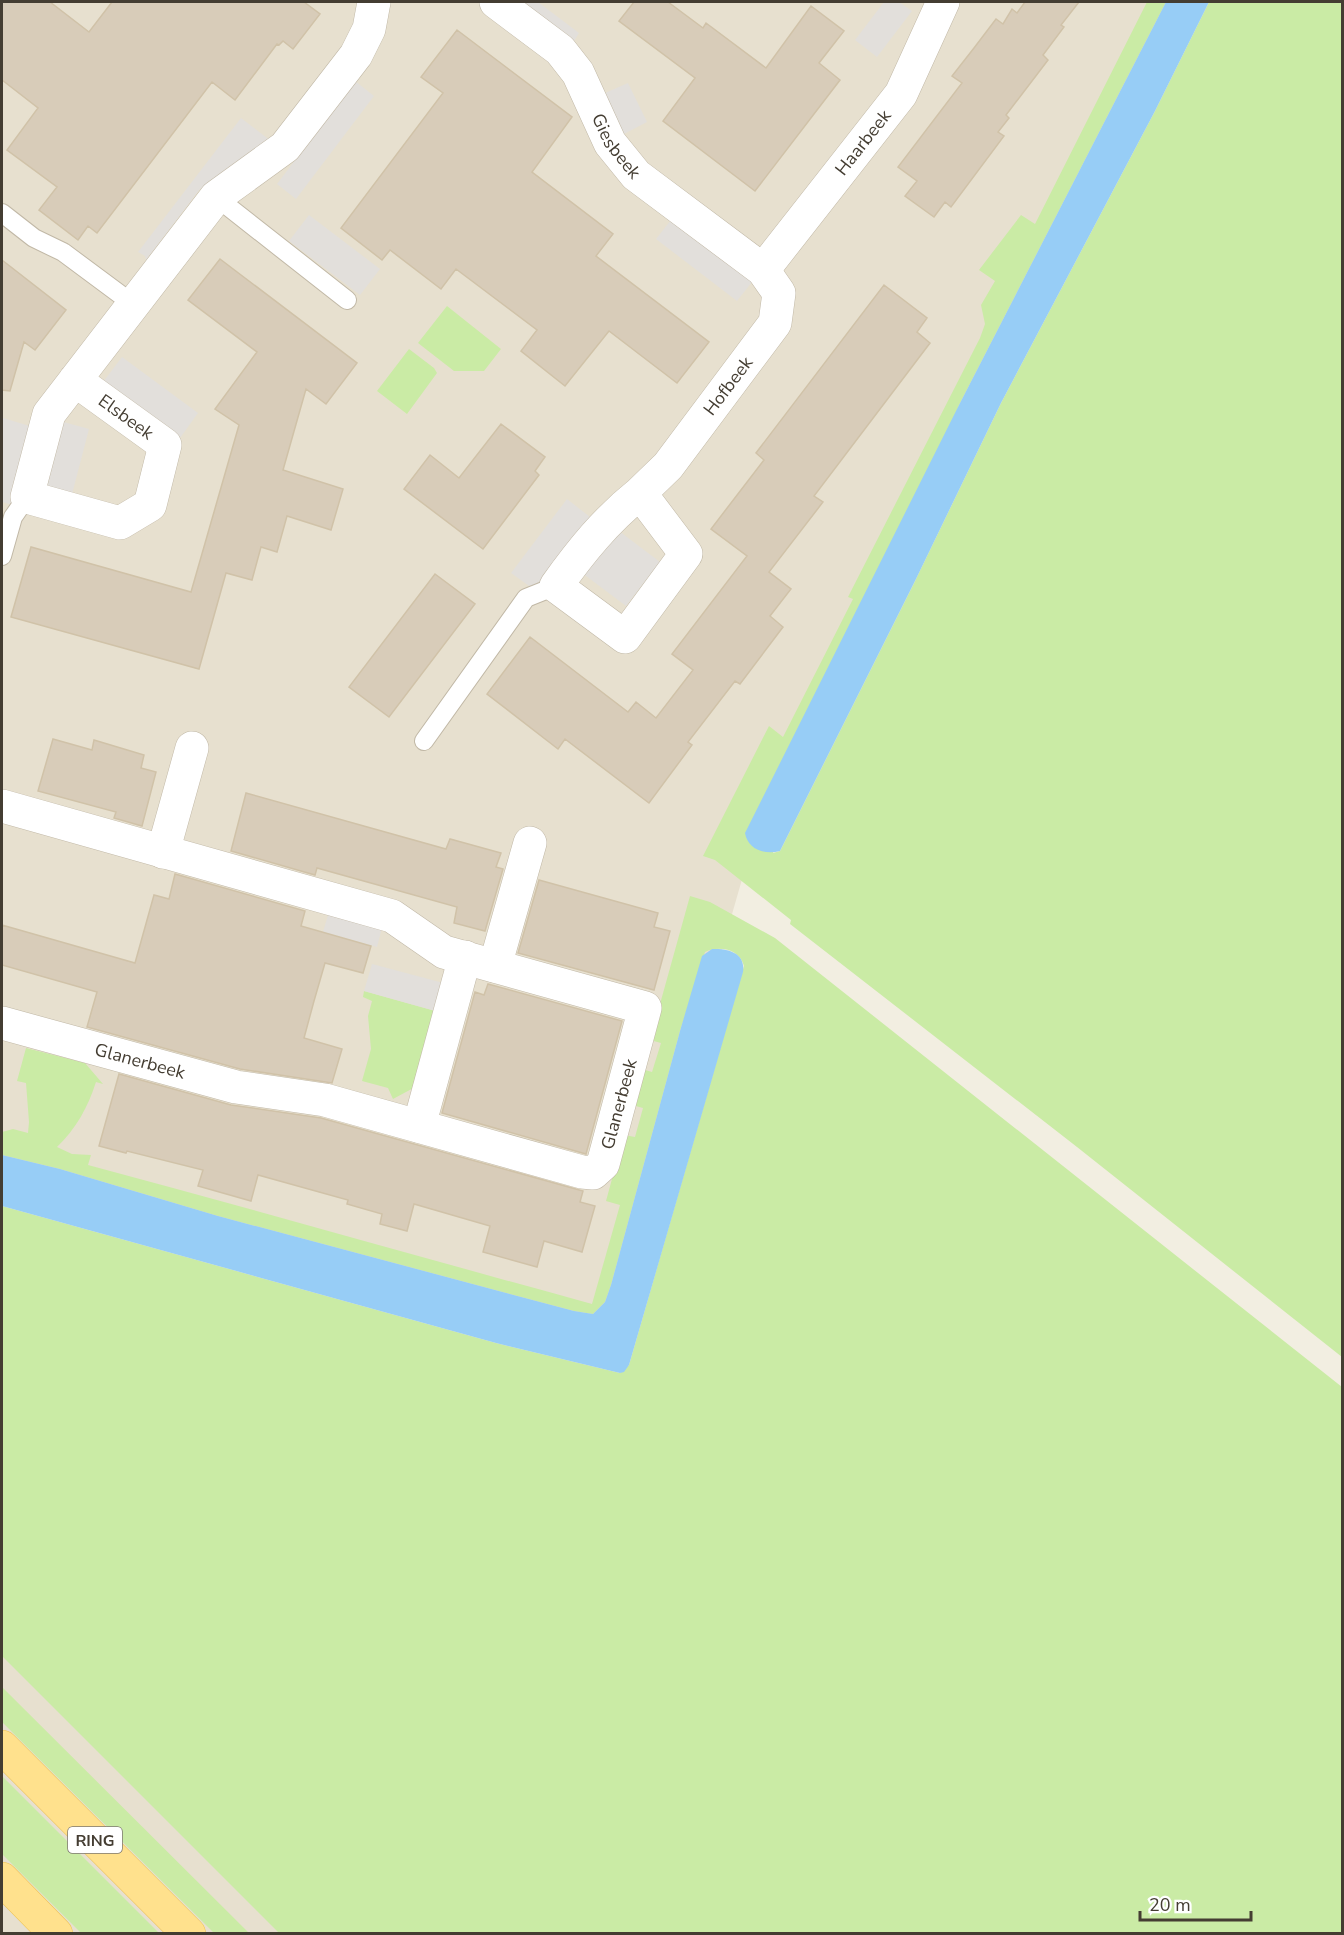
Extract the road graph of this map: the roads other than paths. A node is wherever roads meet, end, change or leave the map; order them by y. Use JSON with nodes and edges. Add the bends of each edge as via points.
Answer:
{"nodes":[{"id":1,"x":374,"y":2,"type":"edge"},
{"id":2,"x":496,"y":2,"type":"edge"},
{"id":3,"x":943,"y":2,"type":"edge"},
{"id":4,"x":216,"y":197,"type":"junction"},
{"id":5,"x":2,"y":213,"type":"edge"},
{"id":6,"x":763,"y":270,"type":"junction"},
{"id":7,"x":347,"y":300,"type":"dead end"},
{"id":8,"x":133,"y":304,"type":"junction"},
{"id":9,"x":75,"y":380,"type":"junction"},
{"id":10,"x":640,"y":493,"type":"junction"},
{"id":11,"x":27,"y":497,"type":"junction"},
{"id":12,"x":2,"y":556,"type":"edge"},
{"id":13,"x":555,"y":586,"type":"junction"},
{"id":14,"x":424,"y":741,"type":"dead end"},
{"id":15,"x":192,"y":748,"type":"dead end"},
{"id":16,"x":2,"y":806,"type":"edge"},
{"id":17,"x":530,"y":843,"type":"dead end"},
{"id":18,"x":163,"y":852,"type":"junction"},
{"id":19,"x":480,"y":962,"type":"junction"},
{"id":20,"x":2,"y":1023,"type":"edge"},
{"id":21,"x":419,"y":1126,"type":"junction"},
{"id":22,"x":2,"y":1747,"type":"edge"},
{"id":23,"x":2,"y":1880,"type":"edge"},
{"id":24,"x":56,"y":1934,"type":"edge"},
{"id":25,"x":189,"y":1934,"type":"edge"}],
"edges":[{"from":1,"to":4,"type":"street","via":[[369,29],[356,55],[285,147]]},
{"from":2,"to":6,"type":"street","name":"Giesbeek","via":[[560,50],[578,73],[610,143],[636,175]]},
{"from":3,"to":6,"type":"street","name":"Haarbeek","via":[[901,94]]},
{"from":4,"to":7,"type":"lane"},
{"from":4,"to":8,"type":"street"},
{"from":5,"to":8,"type":"lane"},
{"from":6,"to":10,"type":"street","name":"Hofbeek","via":[[779,293],[775,322],[668,466]]},
{"from":8,"to":9,"type":"street"},
{"from":9,"to":11,"type":"street","via":[[49,414]]},
{"from":9,"to":11,"type":"street","name":"Elsbeek","via":[[165,445],[150,506],[120,523]]},
{"from":10,"to":13,"type":"street","name":"Hofbeek","via":[[584,546]]},
{"from":10,"to":13,"type":"street","via":[[686,554],[625,637]]},
{"from":11,"to":12,"type":"lane","via":[[13,517]]},
{"from":13,"to":14,"type":"lane","via":[[526,598]]},
{"from":15,"to":18,"type":"street"},
{"from":16,"to":18,"type":"street","name":"Glanerbeek"},
{"from":17,"to":19,"type":"street"},
{"from":18,"to":19,"type":"street","name":"Glanerbeek","via":[[392,916],[444,952]]},
{"from":19,"to":21,"type":"street"},
{"from":19,"to":21,"type":"street","name":"Glanerbeek","via":[[645,1008],[603,1164],[593,1173],[582,1172]]},
{"from":20,"to":21,"type":"street","name":"Glanerbeek","via":[[236,1087],[325,1100]]},
{"from":22,"to":25,"type":"main road","number":"RING"},
{"from":23,"to":24,"type":"main road"}]}
